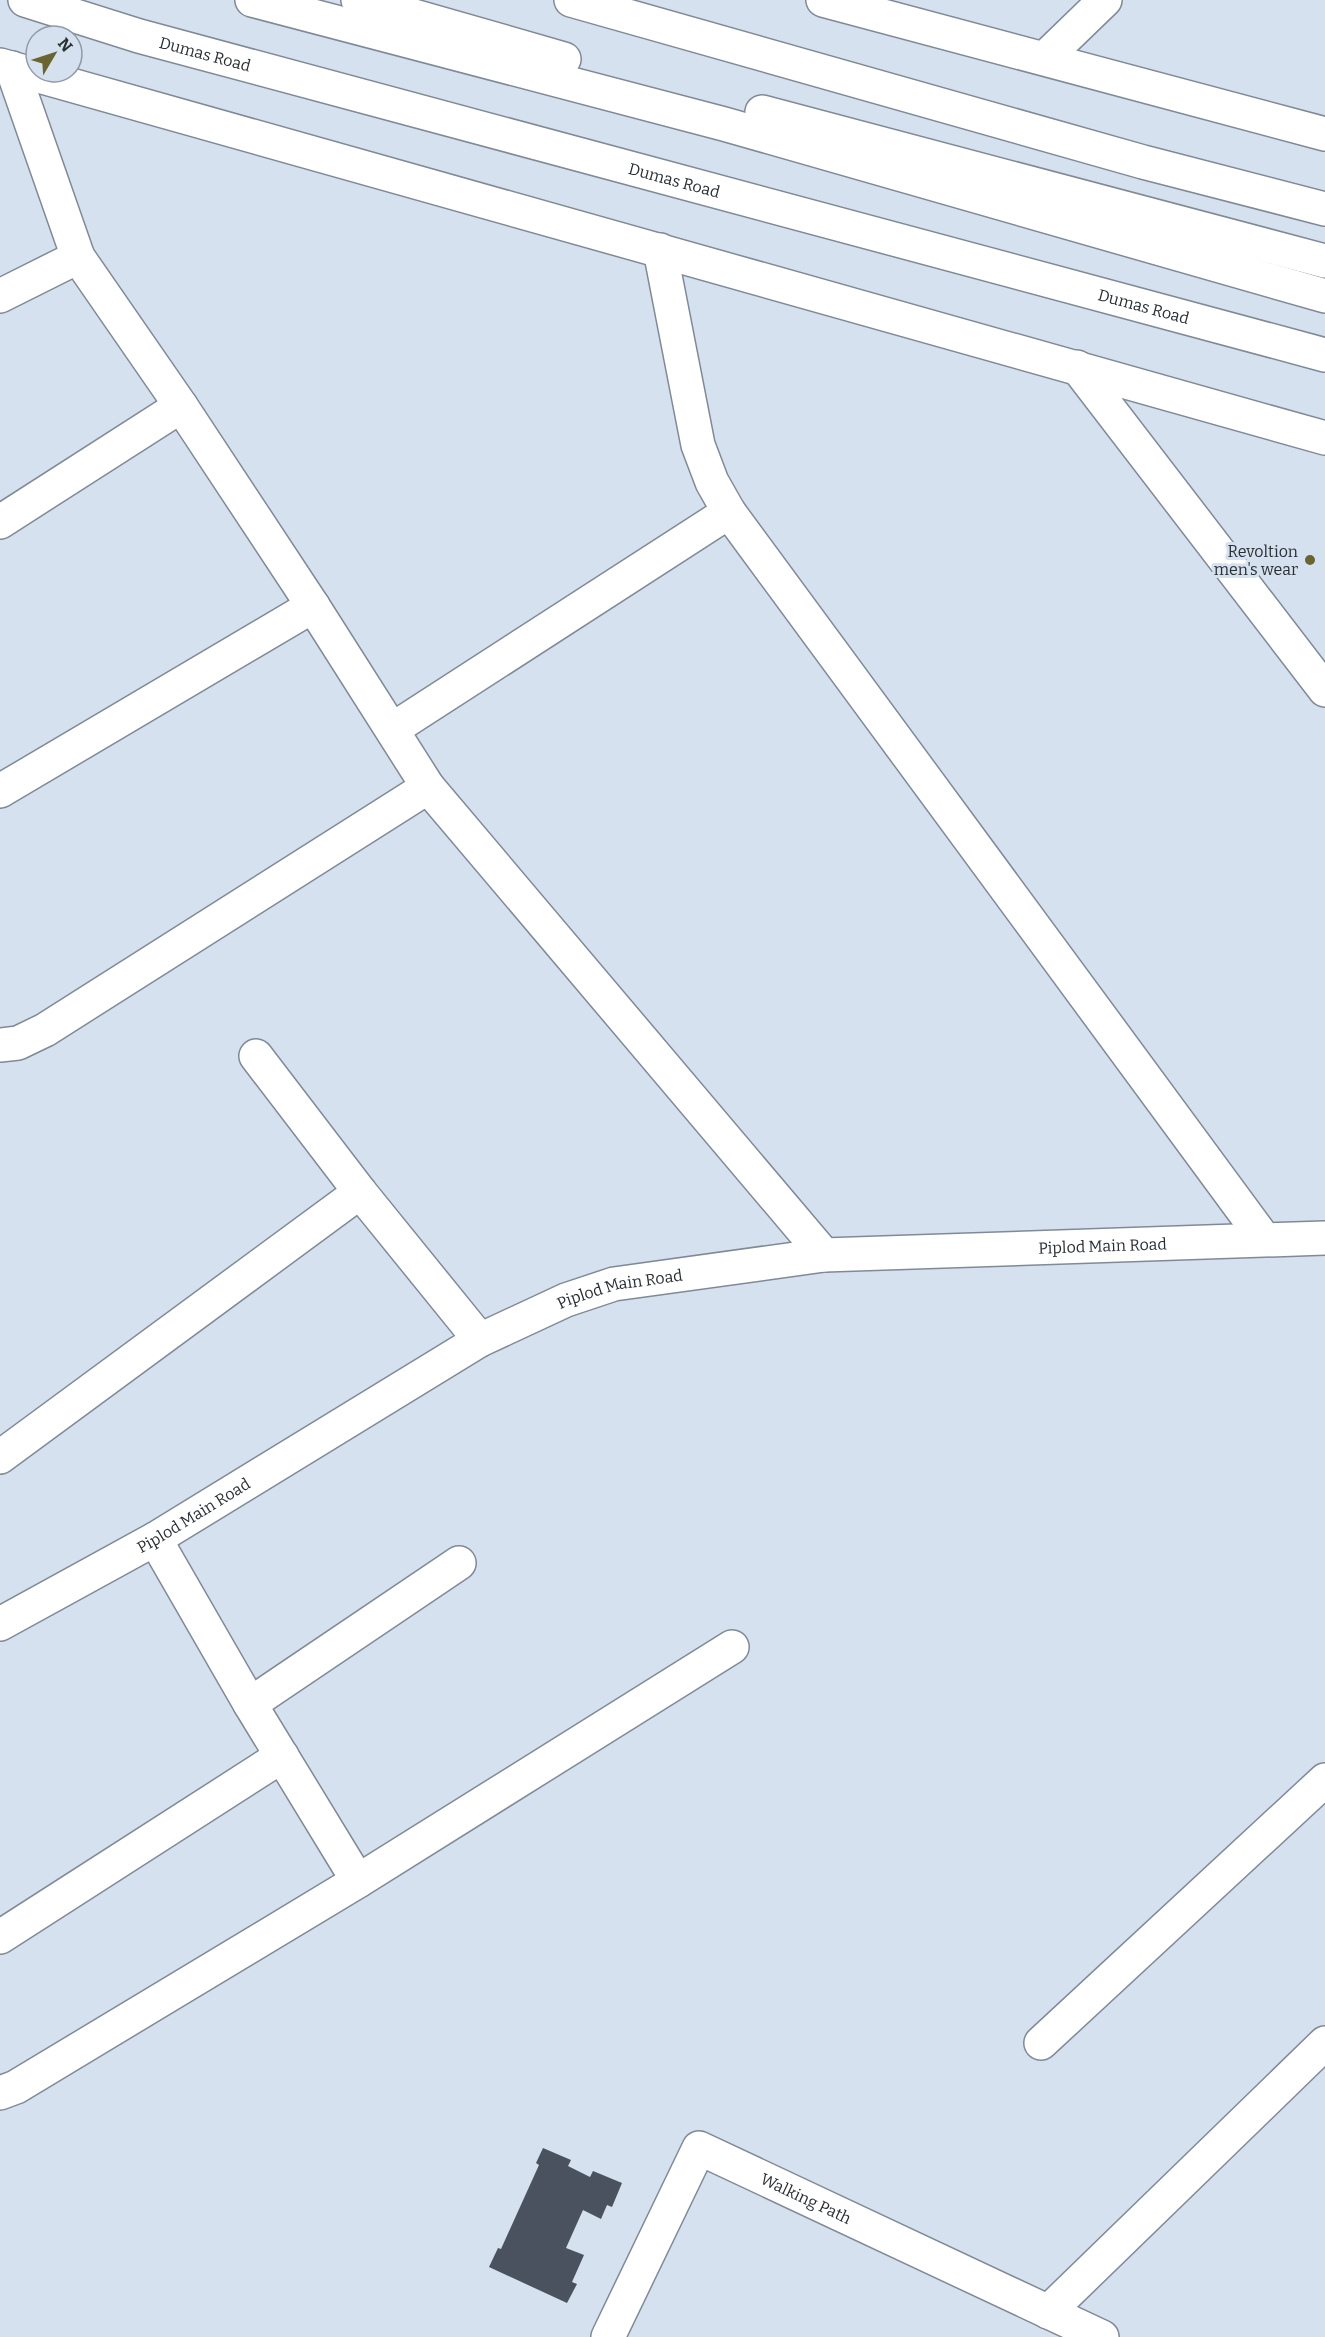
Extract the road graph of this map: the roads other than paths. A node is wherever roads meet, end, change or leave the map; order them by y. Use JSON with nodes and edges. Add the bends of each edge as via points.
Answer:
{"nodes":[{"id":1,"x":25,"y":0,"type":"edge"},
{"id":2,"x":252,"y":0,"type":"edge"},
{"id":3,"x":358,"y":0,"type":"edge"},
{"id":4,"x":570,"y":0,"type":"edge"},
{"id":5,"x":823,"y":0,"type":"edge"},
{"id":6,"x":1106,"y":0,"type":"edge"},
{"id":7,"x":1045,"y":58,"type":"junction"},
{"id":8,"x":6,"y":66,"type":"edge"},
{"id":9,"x":1325,"y":134,"type":"edge"},
{"id":10,"x":1325,"y":209,"type":"edge"},
{"id":11,"x":660,"y":250,"type":"junction"},
{"id":12,"x":78,"y":257,"type":"junction"},
{"id":13,"x":1325,"y":261,"type":"edge"},
{"id":14,"x":0,"y":296,"type":"edge"},
{"id":15,"x":1325,"y":296,"type":"edge"},
{"id":16,"x":1325,"y":354,"type":"edge"},
{"id":17,"x":1077,"y":367,"type":"junction"},
{"id":18,"x":181,"y":406,"type":"junction"},
{"id":19,"x":1325,"y":438,"type":"edge"},
{"id":20,"x":729,"y":512,"type":"junction"},
{"id":21,"x":0,"y":522,"type":"edge"},
{"id":22,"x":314,"y":606,"type":"junction"},
{"id":23,"x":1325,"y":690,"type":"edge"},
{"id":24,"x":393,"y":729,"type":"junction"},
{"id":25,"x":428,"y":788,"type":"junction"},
{"id":26,"x":0,"y":791,"type":"edge"},
{"id":27,"x":0,"y":1045,"type":"edge"},
{"id":28,"x":256,"y":1056,"type":"dead end"},
{"id":29,"x":360,"y":1192,"type":"junction"},
{"id":30,"x":1325,"y":1238,"type":"edge"},
{"id":31,"x":1264,"y":1239,"type":"junction"},
{"id":32,"x":824,"y":1255,"type":"junction"},
{"id":33,"x":480,"y":1340,"type":"junction"},
{"id":34,"x":0,"y":1457,"type":"edge"},
{"id":35,"x":154,"y":1539,"type":"junction"},
{"id":36,"x":459,"y":1563,"type":"dead end"},
{"id":37,"x":0,"y":1624,"type":"edge"},
{"id":38,"x":732,"y":1647,"type":"dead end"},
{"id":39,"x":250,"y":1704,"type":"junction"},
{"id":40,"x":282,"y":1756,"type":"junction"},
{"id":41,"x":1325,"y":1780,"type":"edge"},
{"id":42,"x":358,"y":1881,"type":"junction"},
{"id":43,"x":0,"y":1937,"type":"edge"},
{"id":44,"x":1041,"y":2043,"type":"dead end"},
{"id":45,"x":1325,"y":2043,"type":"edge"},
{"id":46,"x":0,"y":2093,"type":"edge"},
{"id":47,"x":1048,"y":2312,"type":"junction"},
{"id":48,"x":608,"y":2337,"type":"edge"},
{"id":49,"x":1102,"y":2337,"type":"edge"}],
"edges":[{"from":1,"to":16,"type":"street","name":"Dumas Road","via":[[150,39]]},
{"from":2,"to":15,"type":"street","via":[[724,124]]},
{"from":3,"to":13,"type":"street","via":[[597,68]]},
{"from":4,"to":10,"type":"street","via":[[1132,159]]},
{"from":5,"to":7,"type":"street"},
{"from":6,"to":7,"type":"street"},
{"from":7,"to":9,"type":"street"},
{"from":8,"to":11,"type":"street"},
{"from":8,"to":12,"type":"street"},
{"from":11,"to":17,"type":"street"},
{"from":11,"to":20,"type":"street","via":[[698,445]]},
{"from":12,"to":14,"type":"street"},
{"from":12,"to":18,"type":"street"},
{"from":17,"to":19,"type":"street"},
{"from":17,"to":23,"type":"street"},
{"from":18,"to":21,"type":"street"},
{"from":18,"to":22,"type":"street"},
{"from":20,"to":24,"type":"street"},
{"from":20,"to":31,"type":"street"},
{"from":22,"to":24,"type":"street"},
{"from":22,"to":26,"type":"street"},
{"from":24,"to":25,"type":"street"},
{"from":25,"to":27,"type":"street","via":[[45,1030],[18,1043]]},
{"from":25,"to":32,"type":"street"},
{"from":28,"to":29,"type":"street"},
{"from":29,"to":33,"type":"street"},
{"from":29,"to":34,"type":"street"},
{"from":30,"to":31,"type":"street","name":"Piplod Main Road"},
{"from":31,"to":32,"type":"street","name":"Piplod Main Road"},
{"from":32,"to":33,"type":"street","name":"Piplod Main Road","via":[[614,1284],[566,1300]]},
{"from":33,"to":35,"type":"street","name":"Piplod Main Road"},
{"from":35,"to":37,"type":"street","name":"Piplod Main Road"},
{"from":35,"to":39,"type":"street"},
{"from":36,"to":39,"type":"street"},
{"from":38,"to":42,"type":"street"},
{"from":39,"to":40,"type":"street"},
{"from":40,"to":42,"type":"street"},
{"from":40,"to":43,"type":"street"},
{"from":41,"to":44,"type":"street"},
{"from":42,"to":46,"type":"street"},
{"from":45,"to":47,"type":"street"},
{"from":47,"to":48,"type":"street","name":"Walking Path","via":[[699,2148]]},
{"from":47,"to":49,"type":"street","name":"Walking Path"}]}
